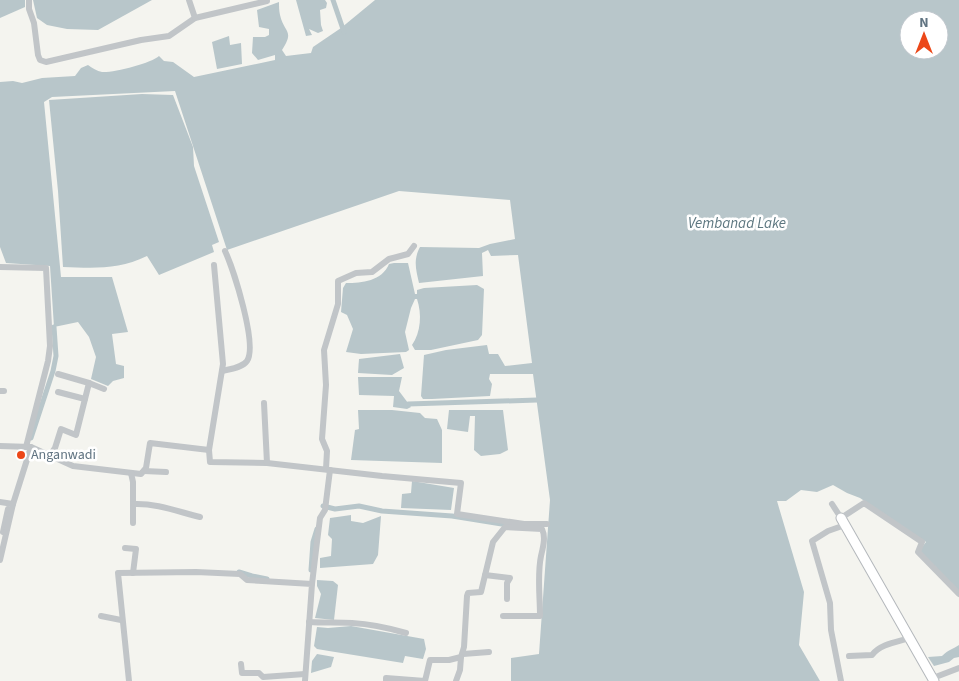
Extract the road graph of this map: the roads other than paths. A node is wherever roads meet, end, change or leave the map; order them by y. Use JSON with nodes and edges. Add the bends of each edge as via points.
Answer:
{"nodes":[{"id":1,"x":29,"y":0,"type":"edge"},
{"id":2,"x":190,"y":0,"type":"edge"},
{"id":3,"x":267,"y":1,"type":"edge"},
{"id":4,"x":195,"y":18,"type":"junction"},
{"id":5,"x":414,"y":246,"type":"dead end"},
{"id":6,"x":225,"y":251,"type":"dead end"},
{"id":7,"x":214,"y":265,"type":"dead end"},
{"id":8,"x":0,"y":267,"type":"edge"},
{"id":9,"x":222,"y":371,"type":"junction"},
{"id":10,"x":58,"y":374,"type":"dead end"},
{"id":11,"x":89,"y":383,"type":"junction"},
{"id":12,"x":104,"y":389,"type":"dead end"},
{"id":13,"x":58,"y":392,"type":"dead end"},
{"id":14,"x":85,"y":399,"type":"junction"},
{"id":15,"x":264,"y":402,"type":"dead end"},
{"id":16,"x":0,"y":446,"type":"edge"},
{"id":17,"x":28,"y":447,"type":"junction"},
{"id":18,"x":209,"y":450,"type":"junction"},
{"id":19,"x":50,"y":455,"type":"junction"},
{"id":20,"x":267,"y":463,"type":"junction"},
{"id":21,"x":328,"y":470,"type":"junction"},
{"id":22,"x":144,"y":471,"type":"junction"},
{"id":23,"x":166,"y":472,"type":"dead end"},
{"id":24,"x":131,"y":473,"type":"junction"},
{"id":25,"x":0,"y":502,"type":"edge"},
{"id":26,"x":12,"y":504,"type":"junction"},
{"id":27,"x":134,"y":504,"type":"junction"},
{"id":28,"x":832,"y":504,"type":"dead end"},
{"id":29,"x":200,"y":517,"type":"dead end"},
{"id":30,"x":500,"y":520,"type":"junction"},
{"id":31,"x":843,"y":522,"type":"junction"},
{"id":32,"x":133,"y":523,"type":"dead end"},
{"id":33,"x":547,"y":524,"type":"dead end"},
{"id":34,"x":3,"y":532,"type":"dead end"},
{"id":35,"x":498,"y":535,"type":"junction"},
{"id":36,"x":125,"y":548,"type":"dead end"},
{"id":37,"x":0,"y":560,"type":"edge"},
{"id":38,"x":133,"y":573,"type":"junction"},
{"id":39,"x":484,"y":575,"type":"junction"},
{"id":40,"x":312,"y":584,"type":"junction"},
{"id":41,"x":959,"y":594,"type":"edge"},
{"id":42,"x":506,"y":599,"type":"dead end"},
{"id":43,"x":101,"y":616,"type":"dead end"},
{"id":44,"x":502,"y":616,"type":"dead end"},
{"id":45,"x":122,"y":620,"type":"junction"},
{"id":46,"x":309,"y":622,"type":"junction"},
{"id":47,"x":406,"y":633,"type":"dead end"},
{"id":48,"x":910,"y":638,"type":"junction"},
{"id":49,"x":488,"y":652,"type":"dead end"},
{"id":50,"x":462,"y":655,"type":"junction"},
{"id":51,"x":849,"y":656,"type":"dead end"},
{"id":52,"x":241,"y":664,"type":"dead end"},
{"id":53,"x":959,"y":668,"type":"edge"},
{"id":54,"x":305,"y":678,"type":"edge"},
{"id":55,"x":934,"y":679,"type":"edge"},
{"id":56,"x":128,"y":681,"type":"edge"},
{"id":57,"x":386,"y":681,"type":"edge"},
{"id":58,"x":456,"y":681,"type":"edge"},
{"id":59,"x":841,"y":681,"type":"edge"}],
"edges":[{"from":1,"to":4,"type":"street","via":[[38,55],[46,62],[169,36]]},
{"from":2,"to":4,"type":"street"},
{"from":3,"to":4,"type":"street"},
{"from":5,"to":21,"type":"street","via":[[408,254],[389,258],[372,272],[356,273],[338,281],[338,304],[324,350],[326,385],[322,439],[327,451]]},
{"from":6,"to":9,"type":"street","via":[[248,324],[249,356],[242,365]]},
{"from":7,"to":9,"type":"street"},
{"from":8,"to":17,"type":"street","via":[[46,268],[50,346]]},
{"from":9,"to":18,"type":"street"},
{"from":10,"to":11,"type":"street"},
{"from":11,"to":12,"type":"street"},
{"from":11,"to":14,"type":"street"},
{"from":13,"to":14,"type":"street"},
{"from":14,"to":19,"type":"street","via":[[76,435],[60,429]]},
{"from":15,"to":20,"type":"street"},
{"from":16,"to":17,"type":"street"},
{"from":17,"to":19,"type":"street"},
{"from":17,"to":26,"type":"street"},
{"from":18,"to":20,"type":"street","via":[[210,462]]},
{"from":18,"to":22,"type":"street","via":[[150,443]]},
{"from":19,"to":24,"type":"street","via":[[73,466]]},
{"from":20,"to":21,"type":"street"},
{"from":21,"to":30,"type":"street","via":[[460,483],[457,514]]},
{"from":21,"to":40,"type":"street","via":[[326,507],[320,518]]},
{"from":22,"to":23,"type":"street"},
{"from":22,"to":24,"type":"street","via":[[141,474]]},
{"from":24,"to":27,"type":"street"},
{"from":25,"to":26,"type":"street"},
{"from":26,"to":34,"type":"street"},
{"from":26,"to":37,"type":"street"},
{"from":27,"to":29,"type":"street"},
{"from":27,"to":32,"type":"street"},
{"from":28,"to":31,"type":"street"},
{"from":30,"to":33,"type":"street"},
{"from":30,"to":35,"type":"street"},
{"from":31,"to":41,"type":"street","via":[[864,503],[922,542],[918,552]]},
{"from":31,"to":48,"type":"main road"},
{"from":31,"to":59,"type":"street","via":[[812,541],[830,603],[831,630]]},
{"from":35,"to":39,"type":"street"},
{"from":35,"to":44,"type":"street","via":[[505,527],[544,531],[539,575],[540,616]]},
{"from":36,"to":38,"type":"street","via":[[136,548]]},
{"from":38,"to":40,"type":"street","via":[[240,574],[247,580]]},
{"from":38,"to":45,"type":"street","via":[[118,573]]},
{"from":39,"to":42,"type":"street","via":[[510,578],[506,583]]},
{"from":39,"to":50,"type":"street","via":[[480,592],[469,591]]},
{"from":40,"to":46,"type":"street"},
{"from":43,"to":45,"type":"street"},
{"from":45,"to":56,"type":"street"},
{"from":46,"to":47,"type":"street","via":[[354,623]]},
{"from":46,"to":54,"type":"street"},
{"from":48,"to":51,"type":"street","via":[[885,646],[872,655]]},
{"from":48,"to":55,"type":"main road"},
{"from":49,"to":50,"type":"street"},
{"from":50,"to":57,"type":"street","via":[[449,660],[430,660],[425,681],[386,678]]},
{"from":50,"to":58,"type":"street"},
{"from":52,"to":54,"type":"street","via":[[242,673]]},
{"from":53,"to":55,"type":"street"}]}
